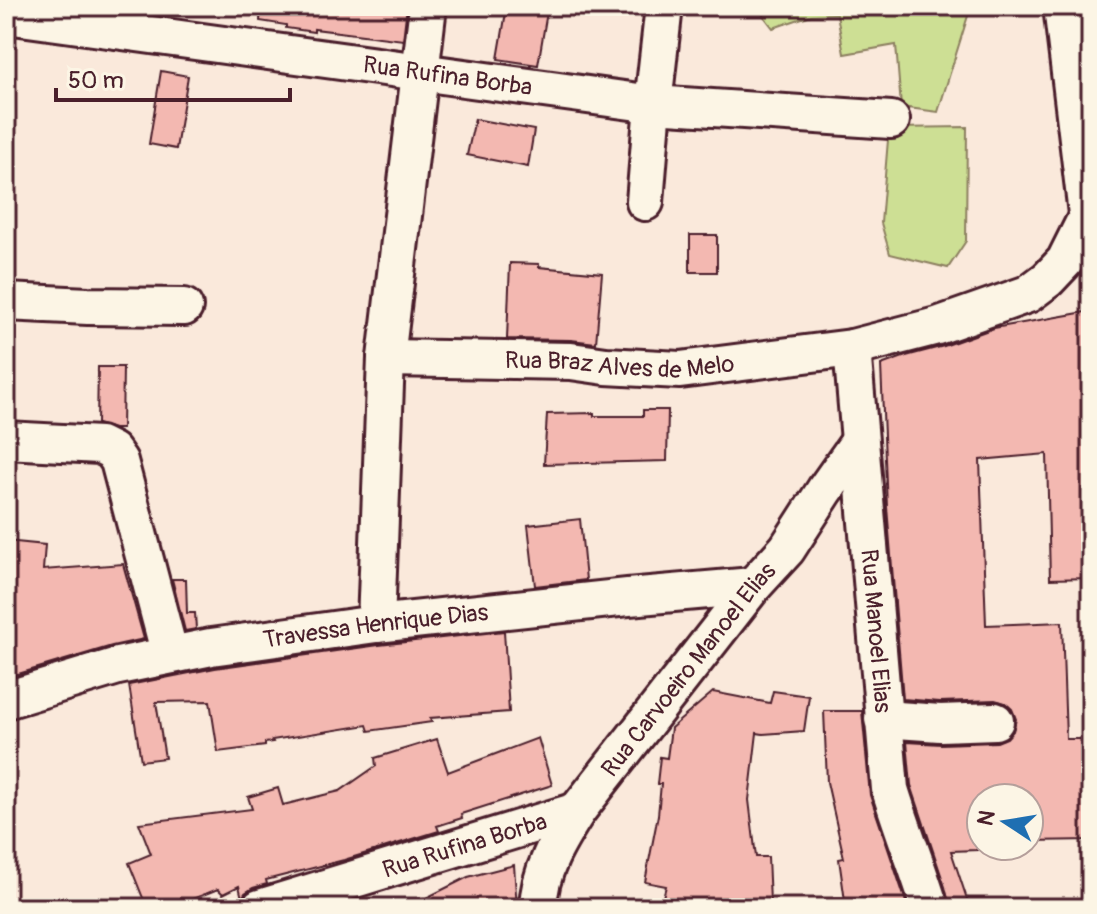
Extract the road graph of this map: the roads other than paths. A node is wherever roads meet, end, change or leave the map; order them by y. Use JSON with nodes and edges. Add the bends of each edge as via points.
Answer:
{"nodes":[{"id":1,"x":428,"y":6,"type":"edge"},
{"id":2,"x":664,"y":6,"type":"edge"},
{"id":3,"x":1062,"y":6,"type":"edge"},
{"id":4,"x":6,"y":15,"type":"edge"},
{"id":5,"x":420,"y":71,"type":"junction"},
{"id":6,"x":653,"y":104,"type":"junction"},
{"id":7,"x":891,"y":120,"type":"dead end"},
{"id":8,"x":645,"y":202,"type":"dead end"},
{"id":9,"x":1090,"y":216,"type":"edge"},
{"id":10,"x":6,"y":302,"type":"edge"},
{"id":11,"x":184,"y":307,"type":"dead end"},
{"id":12,"x":852,"y":348,"type":"junction"},
{"id":13,"x":386,"y":358,"type":"junction"},
{"id":14,"x":6,"y":440,"type":"edge"},
{"id":15,"x":859,"y":442,"type":"junction"},
{"id":16,"x":753,"y":586,"type":"junction"},
{"id":17,"x":376,"y":624,"type":"junction"},
{"id":18,"x":170,"y":655,"type":"junction"},
{"id":19,"x":6,"y":700,"type":"edge"},
{"id":20,"x":883,"y":719,"type":"junction"},
{"id":21,"x":995,"y":721,"type":"dead end"},
{"id":22,"x":577,"y":811,"type":"junction"},
{"id":23,"x":260,"y":908,"type":"edge"},
{"id":24,"x":538,"y":908,"type":"edge"},
{"id":25,"x":930,"y":908,"type":"edge"}],
"edges":[{"from":1,"to":5,"type":"street"},
{"from":2,"to":6,"type":"street"},
{"from":3,"to":9,"type":"street"},
{"from":4,"to":5,"type":"street","name":"Rua Rufina Borba"},
{"from":5,"to":6,"type":"street","name":"Rua Rufina Borba"},
{"from":5,"to":13,"type":"street"},
{"from":6,"to":7,"type":"street","name":"Rua Rufina Borba"},
{"from":6,"to":8,"type":"street"},
{"from":9,"to":12,"type":"street","name":"Rua Braz Alves de Melo","via":[[1065,261],[1028,294]]},
{"from":10,"to":11,"type":"street"},
{"from":12,"to":13,"type":"street","name":"Rua Braz Alves de Melo","via":[[680,370],[571,361]]},
{"from":12,"to":15,"type":"street","name":"Rua Manoel Elias"},
{"from":13,"to":17,"type":"street"},
{"from":14,"to":18,"type":"street","via":[[100,445],[112,451]]},
{"from":15,"to":16,"type":"street","name":"Rua Carvoeiro Manoel Elias","via":[[787,549]]},
{"from":15,"to":20,"type":"street","name":"Rua Manoel Elias"},
{"from":16,"to":17,"type":"street","name":"Travessa Henrique Dias"},
{"from":16,"to":22,"type":"street","name":"Rua Carvoeiro Manoel Elias"},
{"from":17,"to":18,"type":"street","name":"Travessa Henrique Dias"},
{"from":18,"to":19,"type":"street","name":"Travessa Henrique Dias"},
{"from":20,"to":21,"type":"street"},
{"from":20,"to":25,"type":"street","name":"Rua Manoel Elias","via":[[890,789]]},
{"from":22,"to":23,"type":"street","name":"Rua Rufina Borba"},
{"from":22,"to":24,"type":"street","name":"Rua Carvoeiro Manoel Elias","via":[[544,872]]}]}
